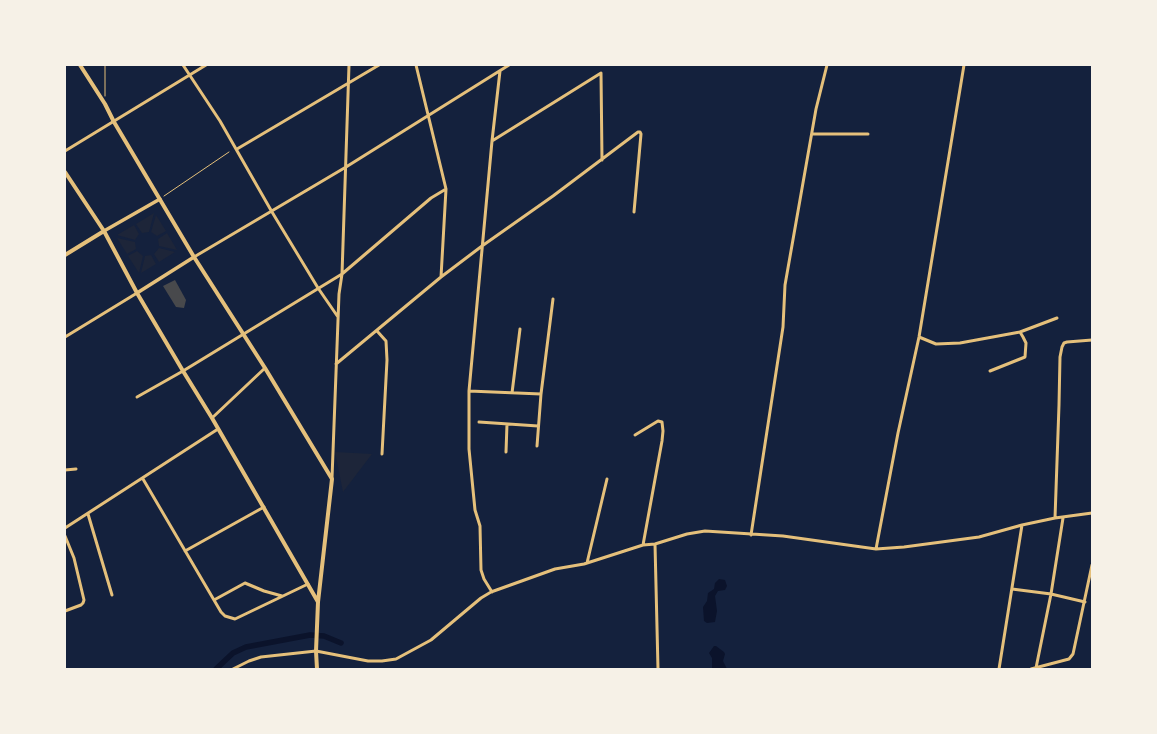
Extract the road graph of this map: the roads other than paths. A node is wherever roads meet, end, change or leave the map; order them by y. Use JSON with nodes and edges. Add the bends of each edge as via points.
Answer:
{"nodes":[{"id":1,"x":80,"y":65,"type":"edge"},
{"id":2,"x":183,"y":65,"type":"edge"},
{"id":3,"x":206,"y":65,"type":"edge"},
{"id":4,"x":349,"y":65,"type":"edge"},
{"id":5,"x":379,"y":65,"type":"edge"},
{"id":6,"x":416,"y":65,"type":"edge"},
{"id":7,"x":508,"y":65,"type":"edge"},
{"id":8,"x":827,"y":65,"type":"edge"},
{"id":9,"x":964,"y":65,"type":"edge"},
{"id":10,"x":500,"y":71,"type":"junction"},
{"id":11,"x":189,"y":74,"type":"junction"},
{"id":12,"x":348,"y":83,"type":"junction"},
{"id":13,"x":428,"y":116,"type":"junction"},
{"id":14,"x":114,"y":122,"type":"junction"},
{"id":15,"x":812,"y":134,"type":"junction"},
{"id":16,"x":868,"y":134,"type":"dead end"},
{"id":17,"x":492,"y":140,"type":"junction"},
{"id":18,"x":236,"y":149,"type":"junction"},
{"id":19,"x":65,"y":151,"type":"edge"},
{"id":20,"x":602,"y":160,"type":"junction"},
{"id":21,"x":346,"y":167,"type":"junction"},
{"id":22,"x":65,"y":172,"type":"edge"},
{"id":23,"x":446,"y":189,"type":"junction"},
{"id":24,"x":160,"y":199,"type":"junction"},
{"id":25,"x":272,"y":212,"type":"junction"},
{"id":26,"x":634,"y":212,"type":"dead end"},
{"id":27,"x":104,"y":231,"type":"junction"},
{"id":28,"x":482,"y":246,"type":"junction"},
{"id":29,"x":65,"y":255,"type":"edge"},
{"id":30,"x":194,"y":257,"type":"junction"},
{"id":31,"x":342,"y":274,"type":"junction"},
{"id":32,"x":441,"y":278,"type":"junction"},
{"id":33,"x":318,"y":288,"type":"junction"},
{"id":34,"x":137,"y":293,"type":"junction"},
{"id":35,"x":552,"y":299,"type":"dead end"},
{"id":36,"x":338,"y":316,"type":"junction"},
{"id":37,"x":1057,"y":318,"type":"dead end"},
{"id":38,"x":520,"y":329,"type":"dead end"},
{"id":39,"x":377,"y":331,"type":"junction"},
{"id":40,"x":1020,"y":332,"type":"junction"},
{"id":41,"x":243,"y":333,"type":"junction"},
{"id":42,"x":65,"y":337,"type":"edge"},
{"id":43,"x":919,"y":337,"type":"junction"},
{"id":44,"x":1092,"y":340,"type":"edge"},
{"id":45,"x":336,"y":364,"type":"junction"},
{"id":46,"x":265,"y":368,"type":"junction"},
{"id":47,"x":183,"y":371,"type":"junction"},
{"id":48,"x":990,"y":371,"type":"dead end"},
{"id":49,"x":469,"y":391,"type":"junction"},
{"id":50,"x":512,"y":393,"type":"junction"},
{"id":51,"x":541,"y":394,"type":"junction"},
{"id":52,"x":137,"y":397,"type":"dead end"},
{"id":53,"x":212,"y":418,"type":"junction"},
{"id":54,"x":479,"y":422,"type":"dead end"},
{"id":55,"x":507,"y":424,"type":"junction"},
{"id":56,"x":538,"y":426,"type":"junction"},
{"id":57,"x":218,"y":429,"type":"junction"},
{"id":58,"x":635,"y":435,"type":"dead end"},
{"id":59,"x":537,"y":446,"type":"dead end"},
{"id":60,"x":506,"y":452,"type":"dead end"},
{"id":61,"x":382,"y":454,"type":"dead end"},
{"id":62,"x":76,"y":469,"type":"dead end"},
{"id":63,"x":65,"y":470,"type":"edge"},
{"id":64,"x":143,"y":478,"type":"junction"},
{"id":65,"x":332,"y":479,"type":"junction"},
{"id":66,"x":607,"y":479,"type":"dead end"},
{"id":67,"x":264,"y":507,"type":"junction"},
{"id":68,"x":88,"y":514,"type":"junction"},
{"id":69,"x":1092,"y":514,"type":"edge"},
{"id":70,"x":1055,"y":518,"type":"junction"},
{"id":71,"x":1063,"y":518,"type":"junction"},
{"id":72,"x":1022,"y":525,"type":"junction"},
{"id":73,"x":65,"y":528,"type":"edge"},
{"id":74,"x":751,"y":535,"type":"junction"},
{"id":75,"x":65,"y":536,"type":"edge"},
{"id":76,"x":655,"y":544,"type":"junction"},
{"id":77,"x":643,"y":545,"type":"junction"},
{"id":78,"x":876,"y":549,"type":"junction"},
{"id":79,"x":185,"y":551,"type":"junction"},
{"id":80,"x":587,"y":562,"type":"junction"},
{"id":81,"x":1092,"y":565,"type":"edge"},
{"id":82,"x":308,"y":584,"type":"junction"},
{"id":83,"x":1012,"y":589,"type":"junction"},
{"id":84,"x":492,"y":592,"type":"junction"},
{"id":85,"x":1051,"y":594,"type":"junction"},
{"id":86,"x":112,"y":595,"type":"dead end"},
{"id":87,"x":282,"y":596,"type":"junction"},
{"id":88,"x":214,"y":600,"type":"junction"},
{"id":89,"x":318,"y":602,"type":"junction"},
{"id":90,"x":1085,"y":602,"type":"junction"},
{"id":91,"x":65,"y":611,"type":"edge"},
{"id":92,"x":316,"y":651,"type":"junction"},
{"id":93,"x":1036,"y":668,"type":"junction"},
{"id":94,"x":233,"y":669,"type":"edge"},
{"id":95,"x":317,"y":669,"type":"edge"},
{"id":96,"x":658,"y":669,"type":"edge"},
{"id":97,"x":999,"y":669,"type":"edge"},
{"id":98,"x":1031,"y":669,"type":"edge"}],
"edges":[{"from":1,"to":14,"type":"main road"},
{"from":2,"to":11,"type":"street"},
{"from":3,"to":11,"type":"street"},
{"from":4,"to":12,"type":"street"},
{"from":5,"to":12,"type":"street"},
{"from":6,"to":13,"type":"street"},
{"from":7,"to":10,"type":"street"},
{"from":8,"to":15,"type":"street"},
{"from":9,"to":43,"type":"street"},
{"from":10,"to":13,"type":"street"},
{"from":10,"to":17,"type":"street"},
{"from":11,"to":14,"type":"street"},
{"from":11,"to":18,"type":"street"},
{"from":12,"to":18,"type":"street"},
{"from":12,"to":21,"type":"street"},
{"from":13,"to":21,"type":"street"},
{"from":13,"to":23,"type":"street"},
{"from":14,"to":19,"type":"street"},
{"from":14,"to":24,"type":"main road"},
{"from":15,"to":16,"type":"street"},
{"from":15,"to":74,"type":"street","via":[[785,285],[783,327]]},
{"from":17,"to":20,"type":"street","via":[[600,73]]},
{"from":17,"to":28,"type":"street"},
{"from":18,"to":25,"type":"street"},
{"from":20,"to":26,"type":"street","via":[[638,132],[641,134]]},
{"from":20,"to":28,"type":"street"},
{"from":21,"to":25,"type":"street"},
{"from":21,"to":31,"type":"street"},
{"from":22,"to":27,"type":"main road"},
{"from":23,"to":31,"type":"street","via":[[431,198]]},
{"from":23,"to":32,"type":"street"},
{"from":24,"to":27,"type":"street"},
{"from":24,"to":30,"type":"main road"},
{"from":25,"to":30,"type":"street"},
{"from":25,"to":33,"type":"street"},
{"from":27,"to":29,"type":"main road"},
{"from":27,"to":34,"type":"main road"},
{"from":28,"to":32,"type":"street"},
{"from":28,"to":49,"type":"street"},
{"from":30,"to":34,"type":"street"},
{"from":30,"to":41,"type":"main road"},
{"from":31,"to":33,"type":"street"},
{"from":31,"to":36,"type":"street"},
{"from":32,"to":39,"type":"street"},
{"from":33,"to":36,"type":"street"},
{"from":33,"to":41,"type":"street"},
{"from":34,"to":42,"type":"street"},
{"from":34,"to":47,"type":"main road"},
{"from":35,"to":51,"type":"street"},
{"from":36,"to":45,"type":"street"},
{"from":37,"to":40,"type":"street"},
{"from":38,"to":50,"type":"street"},
{"from":39,"to":45,"type":"street"},
{"from":39,"to":61,"type":"street","via":[[386,341],[387,360]]},
{"from":40,"to":43,"type":"street","via":[[960,343],[936,344]]},
{"from":40,"to":48,"type":"street","via":[[1026,343],[1025,357]]},
{"from":41,"to":46,"type":"main road"},
{"from":41,"to":47,"type":"street"},
{"from":43,"to":78,"type":"street"},
{"from":44,"to":70,"type":"street","via":[[1067,342],[1062,347]]},
{"from":45,"to":65,"type":"street"},
{"from":46,"to":53,"type":"street"},
{"from":46,"to":65,"type":"main road"},
{"from":47,"to":52,"type":"street"},
{"from":47,"to":53,"type":"main road"},
{"from":49,"to":50,"type":"street"},
{"from":49,"to":84,"type":"street","via":[[469,449],[475,510],[480,526],[481,570],[482,577]]},
{"from":50,"to":51,"type":"street"},
{"from":51,"to":56,"type":"street"},
{"from":53,"to":57,"type":"main road"},
{"from":54,"to":55,"type":"street"},
{"from":55,"to":56,"type":"street"},
{"from":55,"to":60,"type":"street"},
{"from":56,"to":59,"type":"street"},
{"from":57,"to":64,"type":"street"},
{"from":57,"to":67,"type":"main road"},
{"from":58,"to":77,"type":"street","via":[[658,421],[662,422],[662,441]]},
{"from":62,"to":63,"type":"street"},
{"from":64,"to":68,"type":"street"},
{"from":64,"to":79,"type":"street"},
{"from":65,"to":89,"type":"main road"},
{"from":66,"to":80,"type":"street"},
{"from":67,"to":79,"type":"street"},
{"from":67,"to":82,"type":"main road"},
{"from":68,"to":73,"type":"street"},
{"from":68,"to":86,"type":"street"},
{"from":69,"to":71,"type":"street"},
{"from":70,"to":71,"type":"street"},
{"from":70,"to":72,"type":"street"},
{"from":71,"to":85,"type":"street"},
{"from":72,"to":78,"type":"street","via":[[979,537]]},
{"from":72,"to":83,"type":"street"},
{"from":74,"to":76,"type":"street","via":[[705,531]]},
{"from":74,"to":78,"type":"street","via":[[783,536]]},
{"from":75,"to":91,"type":"street","via":[[74,558],[84,600],[83,603]]},
{"from":76,"to":77,"type":"street"},
{"from":76,"to":96,"type":"street"},
{"from":77,"to":80,"type":"street"},
{"from":79,"to":88,"type":"street"},
{"from":80,"to":84,"type":"street","via":[[555,570]]},
{"from":81,"to":90,"type":"street"},
{"from":82,"to":87,"type":"street"},
{"from":82,"to":89,"type":"main road"},
{"from":83,"to":85,"type":"street"},
{"from":83,"to":97,"type":"street"},
{"from":84,"to":92,"type":"street","via":[[481,598],[431,640],[396,659],[368,661]]},
{"from":85,"to":90,"type":"street"},
{"from":85,"to":93,"type":"street"},
{"from":87,"to":88,"type":"street","via":[[245,583]]},
{"from":87,"to":88,"type":"street","via":[[235,619],[225,616]]},
{"from":89,"to":92,"type":"main road"},
{"from":90,"to":93,"type":"street","via":[[1075,652],[1069,659]]},
{"from":92,"to":94,"type":"street","via":[[261,657]]},
{"from":92,"to":95,"type":"main road"},
{"from":93,"to":98,"type":"street"}]}
